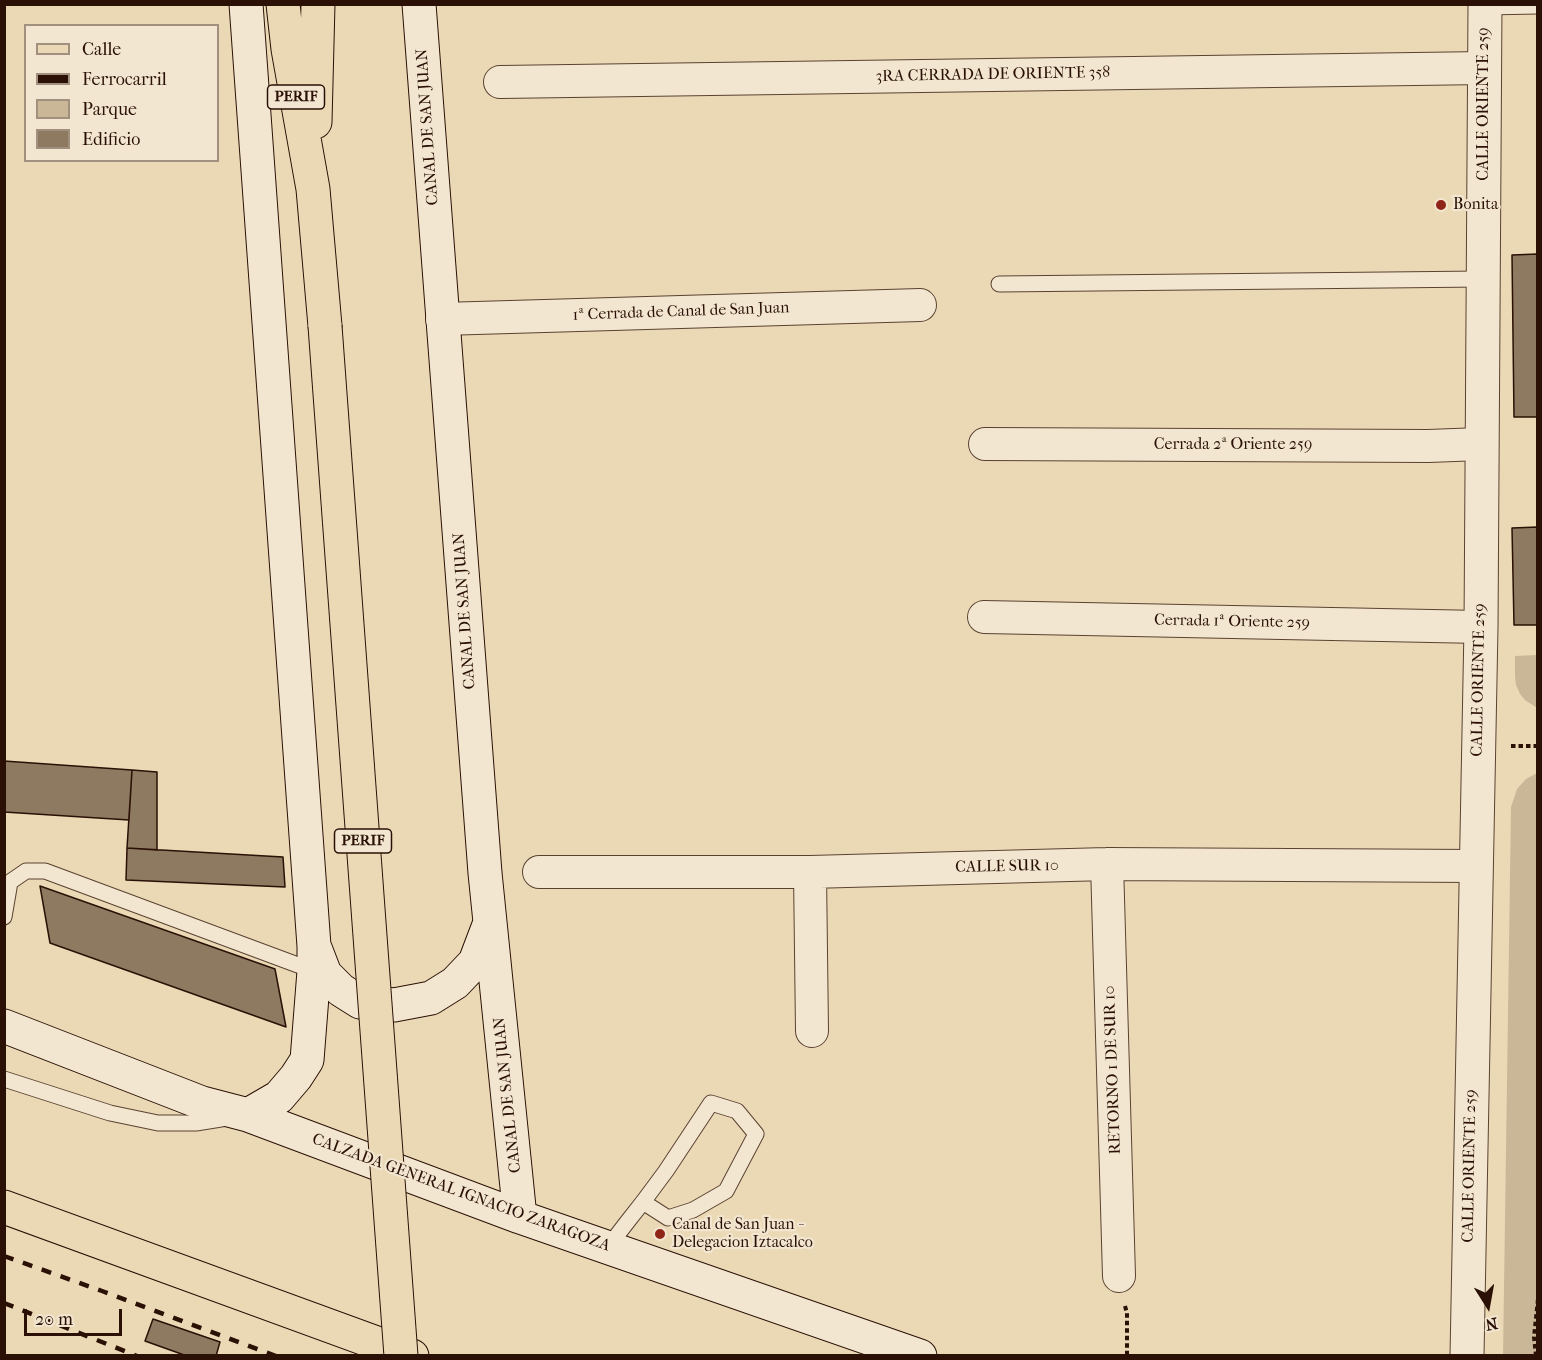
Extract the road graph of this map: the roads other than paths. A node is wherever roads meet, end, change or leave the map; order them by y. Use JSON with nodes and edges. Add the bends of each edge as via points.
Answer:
{"nodes":[{"id":1,"x":246,"y":4,"type":"edge"},
{"id":2,"x":283,"y":4,"type":"edge"},
{"id":3,"x":318,"y":4,"type":"edge"},
{"id":4,"x":419,"y":4,"type":"edge"},
{"id":5,"x":1485,"y":6,"type":"edge"},
{"id":6,"x":1538,"y":6,"type":"edge"},
{"id":7,"x":1485,"y":68,"type":"junction"},
{"id":8,"x":500,"y":82,"type":"dead end"},
{"id":9,"x":313,"y":189,"type":"junction"},
{"id":10,"x":1482,"y":279,"type":"junction"},
{"id":11,"x":999,"y":284,"type":"dead end"},
{"id":12,"x":920,"y":304,"type":"dead end"},
{"id":13,"x":442,"y":319,"type":"junction"},
{"id":14,"x":986,"y":444,"type":"dead end"},
{"id":15,"x":1481,"y":444,"type":"junction"},
{"id":16,"x":984,"y":617,"type":"dead end"},
{"id":17,"x":1480,"y":627,"type":"junction"},
{"id":18,"x":1107,"y":864,"type":"junction"},
{"id":19,"x":1475,"y":866,"type":"junction"},
{"id":20,"x":539,"y":872,"type":"dead end"},
{"id":21,"x":810,"y":872,"type":"junction"},
{"id":22,"x":4,"y":917,"type":"edge"},
{"id":23,"x":490,"y":924,"type":"junction"},
{"id":24,"x":314,"y":959,"type":"junction"},
{"id":25,"x":4,"y":1026,"type":"edge"},
{"id":26,"x":812,"y":1031,"type":"dead end"},
{"id":27,"x":4,"y":1079,"type":"edge"},
{"id":28,"x":248,"y":1114,"type":"junction"},
{"id":29,"x":643,"y":1202,"type":"junction"},
{"id":30,"x":4,"y":1207,"type":"edge"},
{"id":31,"x":520,"y":1217,"type":"junction"},
{"id":32,"x":608,"y":1247,"type":"junction"},
{"id":33,"x":1119,"y":1276,"type":"dead end"},
{"id":34,"x":401,"y":1356,"type":"edge"},
{"id":35,"x":412,"y":1356,"type":"edge"},
{"id":36,"x":920,"y":1356,"type":"edge"},
{"id":37,"x":1467,"y":1356,"type":"edge"}],
"edges":[{"from":1,"to":24,"type":"main road"},
{"from":2,"to":9,"type":"main road","number":"PERIF"},
{"from":3,"to":9,"type":"main road","number":"PERIF"},
{"from":4,"to":13,"type":"main road","name":"CANAL DE SAN JUAN"},
{"from":5,"to":6,"type":"lane"},
{"from":5,"to":7,"type":"main road","name":"CALLE ORIENTE 259"},
{"from":7,"to":8,"type":"street","name":"3RA CERRADA DE ORIENTE 358"},
{"from":7,"to":10,"type":"main road","name":"CALLE ORIENTE 259"},
{"from":9,"to":34,"type":"main road","number":"PERIF","bridge":true},
{"from":10,"to":11,"type":"lane"},
{"from":10,"to":15,"type":"main road","name":"CALLE ORIENTE 259"},
{"from":12,"to":13,"type":"street","name":"1ª Cerrada de Canal de San Juan"},
{"from":13,"to":23,"type":"main road","name":"CANAL DE SAN JUAN"},
{"from":14,"to":15,"type":"street","name":"Cerrada 2ª Oriente 259"},
{"from":15,"to":17,"type":"main road","name":"CALLE ORIENTE 259"},
{"from":16,"to":17,"type":"street","name":"Cerrada 1ª Oriente 259"},
{"from":17,"to":19,"type":"main road","name":"CALLE ORIENTE 259"},
{"from":18,"to":19,"type":"street","name":"CALLE SUR 10"},
{"from":18,"to":21,"type":"street","name":"CALLE SUR 10"},
{"from":18,"to":33,"type":"street","name":"RETORNO 1 DE SUR 10"},
{"from":19,"to":37,"type":"main road","name":"CALLE ORIENTE 259"},
{"from":20,"to":21,"type":"street","name":"CALLE SUR 10"},
{"from":21,"to":26,"type":"street"},
{"from":22,"to":24,"type":"lane","via":[[10,882],[27,871],[45,871]]},
{"from":23,"to":24,"type":"main road","via":[[475,962],[431,998],[394,1005],[360,1002],[341,990]]},
{"from":23,"to":31,"type":"main road","name":"CANAL DE SAN JUAN"},
{"from":24,"to":28,"type":"main road","via":[[307,1060],[279,1097]]},
{"from":25,"to":28,"type":"main road","name":"CALZADA GENERAL IGNACIO ZARAGOZA","via":[[202,1103]]},
{"from":27,"to":28,"type":"lane","via":[[110,1113],[158,1123],[196,1123]]},
{"from":28,"to":31,"type":"main road","name":"CALZADA GENERAL IGNACIO ZARAGOZA"},
{"from":29,"to":29,"type":"lane","via":[[711,1103],[737,1111],[756,1134],[726,1191],[693,1210],[668,1218]]},
{"from":29,"to":32,"type":"lane"},
{"from":30,"to":35,"type":"main road"},
{"from":31,"to":32,"type":"main road","name":"CALZADA GENERAL IGNACIO ZARAGOZA"},
{"from":32,"to":36,"type":"main road","name":"CALZADA GENERAL IGNACIO ZARAGOZA"}]}
